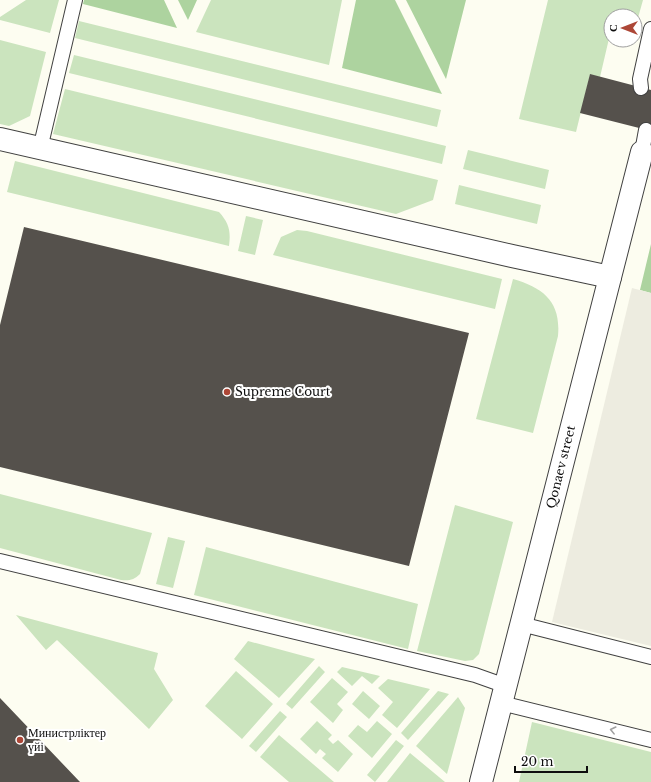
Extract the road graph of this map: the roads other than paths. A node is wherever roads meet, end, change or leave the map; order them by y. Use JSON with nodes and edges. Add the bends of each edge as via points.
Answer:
{"nodes":[{"id":1,"x":75,"y":0,"type":"edge"},
{"id":2,"x":651,"y":29,"type":"edge"},
{"id":3,"x":651,"y":62,"type":"edge"},
{"id":4,"x":646,"y":130,"type":"dead end"},
{"id":5,"x":0,"y":138,"type":"edge"},
{"id":6,"x":40,"y":149,"type":"junction"},
{"id":7,"x":642,"y":152,"type":"joint"},
{"id":8,"x":610,"y":277,"type":"junction"},
{"id":9,"x":0,"y":561,"type":"edge"},
{"id":10,"x":521,"y":624,"type":"junction"},
{"id":11,"x":651,"y":657,"type":"edge"},
{"id":12,"x":503,"y":695,"type":"junction"},
{"id":13,"x":651,"y":740,"type":"edge"},
{"id":14,"x":481,"y":782,"type":"edge"}],
"edges":[{"from":1,"to":6,"type":"lane"},
{"from":2,"to":3,"type":"lane","via":[[640,83]]},
{"from":4,"to":7,"type":"lane"},
{"from":5,"to":6,"type":"street"},
{"from":6,"to":8,"type":"street"},
{"from":7,"to":8,"type":"street","name":"Qonaev street"},
{"from":8,"to":10,"type":"street","name":"Qonaev street"},
{"from":9,"to":12,"type":"lane","via":[[475,675]]},
{"from":10,"to":11,"type":"lane"},
{"from":10,"to":12,"type":"street","name":"Qonaev street"},
{"from":13,"to":12,"type":"lane","one_way":true},
{"from":12,"to":14,"type":"street","name":"Qonaev street"}]}
